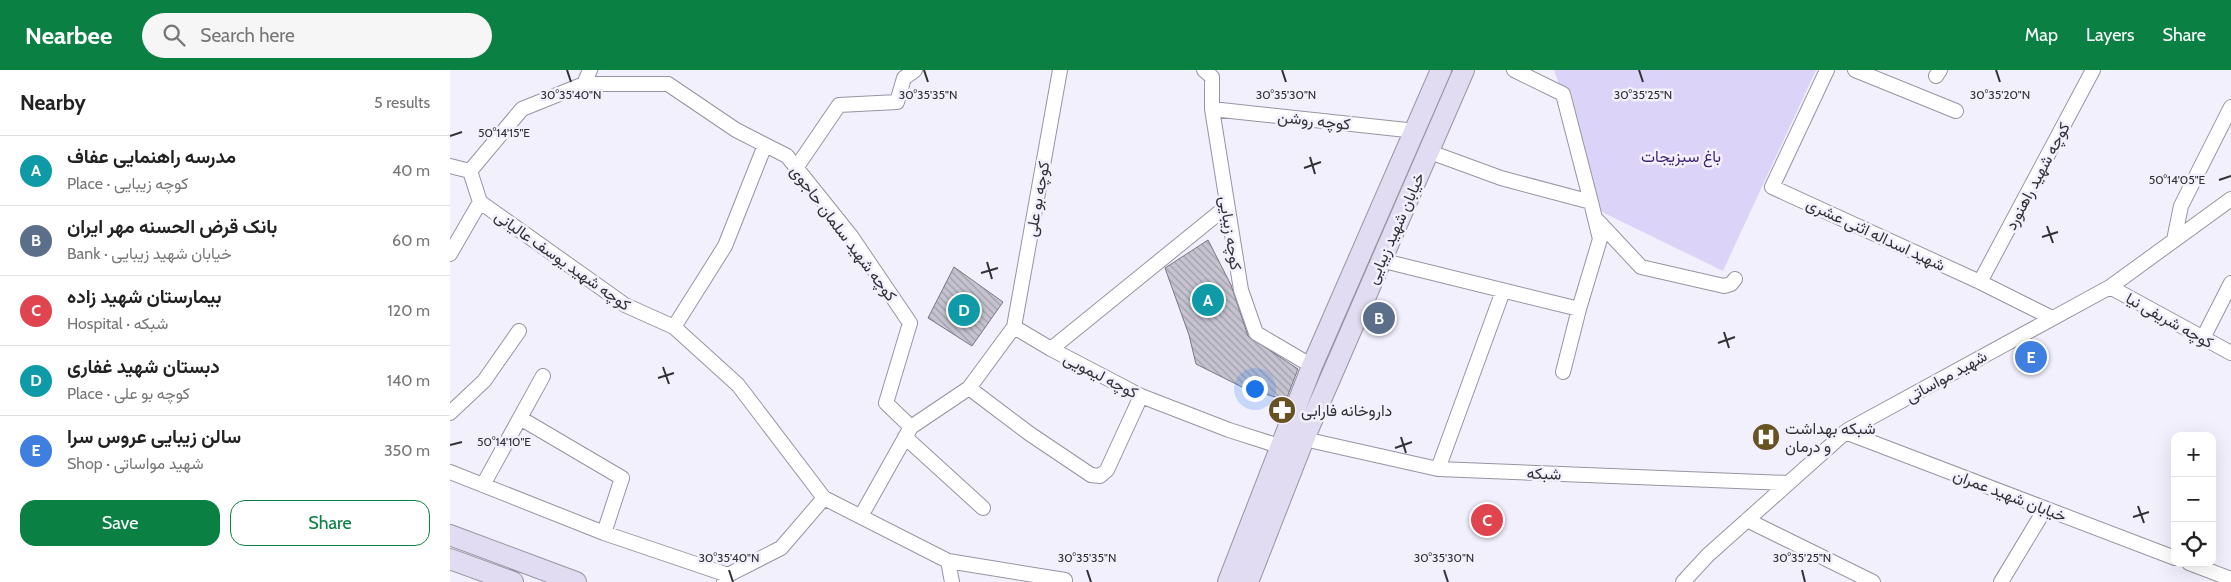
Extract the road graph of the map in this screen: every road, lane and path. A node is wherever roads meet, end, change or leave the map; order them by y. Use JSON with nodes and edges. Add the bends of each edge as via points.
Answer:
{"nodes":[{"id":1,"x":590,"y":70,"type":"edge"},
{"id":2,"x":915,"y":70,"type":"edge"},
{"id":3,"x":1060,"y":70,"type":"edge"},
{"id":4,"x":1204,"y":70,"type":"edge"},
{"id":5,"x":1441,"y":70,"type":"edge"},
{"id":6,"x":1464,"y":70,"type":"edge"},
{"id":7,"x":1514,"y":70,"type":"edge"},
{"id":8,"x":1827,"y":70,"type":"edge"},
{"id":9,"x":1855,"y":70,"type":"edge"},
{"id":10,"x":2092,"y":70,"type":"edge"},
{"id":11,"x":584,"y":84,"type":"junction"},
{"id":12,"x":2231,"y":107,"type":"edge"},
{"id":13,"x":1212,"y":109,"type":"junction"},
{"id":14,"x":1956,"y":111,"type":"dead end"},
{"id":15,"x":1416,"y":131,"type":"junction"},
{"id":16,"x":765,"y":145,"type":"junction"},
{"id":17,"x":1430,"y":152,"type":"junction"},
{"id":18,"x":450,"y":166,"type":"edge"},
{"id":19,"x":796,"y":168,"type":"junction"},
{"id":20,"x":470,"y":171,"type":"junction"},
{"id":21,"x":2231,"y":199,"type":"edge"},
{"id":22,"x":480,"y":202,"type":"junction"},
{"id":23,"x":1590,"y":202,"type":"junction"},
{"id":24,"x":1226,"y":207,"type":"junction"},
{"id":25,"x":1596,"y":220,"type":"junction"},
{"id":26,"x":2174,"y":240,"type":"junction"},
{"id":27,"x":450,"y":254,"type":"edge"},
{"id":28,"x":1380,"y":260,"type":"junction"},
{"id":29,"x":1735,"y":279,"type":"dead end"},
{"id":30,"x":1980,"y":282,"type":"junction"},
{"id":31,"x":2231,"y":283,"type":"edge"},
{"id":32,"x":2110,"y":287,"type":"junction"},
{"id":33,"x":1503,"y":291,"type":"junction"},
{"id":34,"x":1579,"y":309,"type":"junction"},
{"id":35,"x":2052,"y":318,"type":"junction"},
{"id":36,"x":674,"y":327,"type":"junction"},
{"id":37,"x":1014,"y":327,"type":"junction"},
{"id":38,"x":519,"y":331,"type":"dead end"},
{"id":39,"x":2203,"y":338,"type":"junction"},
{"id":40,"x":1052,"y":349,"type":"junction"},
{"id":41,"x":2231,"y":353,"type":"edge"},
{"id":42,"x":1312,"y":366,"type":"junction"},
{"id":43,"x":1563,"y":372,"type":"dead end"},
{"id":44,"x":543,"y":376,"type":"dead end"},
{"id":45,"x":969,"y":388,"type":"junction"},
{"id":46,"x":1141,"y":396,"type":"junction"},
{"id":47,"x":450,"y":413,"type":"edge"},
{"id":48,"x":520,"y":418,"type":"junction"},
{"id":49,"x":908,"y":432,"type":"junction"},
{"id":50,"x":1845,"y":432,"type":"junction"},
{"id":51,"x":1304,"y":439,"type":"junction"},
{"id":52,"x":1279,"y":446,"type":"junction"},
{"id":53,"x":1438,"y":469,"type":"junction"},
{"id":54,"x":450,"y":472,"type":"edge"},
{"id":55,"x":1788,"y":483,"type":"junction"},
{"id":56,"x":483,"y":485,"type":"junction"},
{"id":57,"x":824,"y":498,"type":"junction"},
{"id":58,"x":983,"y":508,"type":"dead end"},
{"id":59,"x":2045,"y":509,"type":"junction"},
{"id":60,"x":861,"y":516,"type":"junction"},
{"id":61,"x":1747,"y":520,"type":"junction"},
{"id":62,"x":604,"y":533,"type":"junction"},
{"id":63,"x":450,"y":535,"type":"edge"},
{"id":64,"x":2171,"y":556,"type":"edge"},
{"id":65,"x":450,"y":559,"type":"edge"},
{"id":66,"x":948,"y":561,"type":"junction"},
{"id":67,"x":2200,"y":567,"type":"edge"},
{"id":68,"x":726,"y":578,"type":"edge"},
{"id":69,"x":2231,"y":579,"type":"edge"},
{"id":70,"x":1065,"y":580,"type":"dead end"},
{"id":71,"x":513,"y":582,"type":"edge"},
{"id":72,"x":576,"y":582,"type":"edge"},
{"id":73,"x":952,"y":582,"type":"edge"},
{"id":74,"x":1228,"y":582,"type":"edge"},
{"id":75,"x":1248,"y":582,"type":"edge"},
{"id":76,"x":1683,"y":582,"type":"edge"},
{"id":77,"x":1873,"y":582,"type":"edge"},
{"id":78,"x":2001,"y":582,"type":"edge"}],
"edges":[{"from":1,"to":11,"type":"street"},
{"from":2,"to":19,"type":"street","via":[[904,78],[898,102],[839,105]]},
{"from":3,"to":37,"type":"street","name":"کوچه بو علی"},
{"from":4,"to":13,"type":"street","name":"کوچه زیبایی","via":[[1212,77]]},
{"from":5,"to":15,"type":"main road","name":"خیابان شهید زیبایی"},
{"from":6,"to":17,"type":"main road","name":"خیابان شهید زیبایی"},
{"from":7,"to":23,"type":"street","via":[[1563,94]]},
{"from":8,"to":30,"type":"street","name":"شهید اسداله اثنی عشری","via":[[1772,187]]},
{"from":9,"to":14,"type":"street"},
{"from":10,"to":30,"type":"street","name":"کوچه شهید راهنورد"},
{"from":11,"to":16,"type":"street","name":"کوچه شهید سلمان حاجوی","via":[[668,84],[736,130]]},
{"from":11,"to":20,"type":"street","via":[[522,109]]},
{"from":12,"to":26,"type":"street","via":[[2181,206]]},
{"from":13,"to":15,"type":"street","name":"کوچه روشن"},
{"from":13,"to":24,"type":"street","name":"کوچه زیبایی"},
{"from":15,"to":42,"type":"main road","name":"خیابان شهید زیبایی"},
{"from":16,"to":19,"type":"street","name":"کوچه شهید سلمان حاجوی","via":[[787,156]]},
{"from":16,"to":36,"type":"street","via":[[725,246]]},
{"from":17,"to":23,"type":"street","via":[[1502,178]]},
{"from":17,"to":28,"type":"main road","name":"خیابان شهید زیبایی"},
{"from":18,"to":20,"type":"street"},
{"from":19,"to":49,"type":"street","name":"کوچه شهید سلمان حاجوی","via":[[851,236],[910,323],[886,403]]},
{"from":20,"to":22,"type":"street"},
{"from":21,"to":26,"type":"street","name":"شهید مواساتی"},
{"from":22,"to":27,"type":"street"},
{"from":22,"to":36,"type":"street","name":"کوچه شهید یوسف عالیانی","via":[[625,305]]},
{"from":23,"to":25,"type":"street"},
{"from":24,"to":40,"type":"street","name":"کوچه لیمویی"},
{"from":24,"to":42,"type":"street","name":"کوچه زیبایی","via":[[1240,290],[1256,332]]},
{"from":25,"to":29,"type":"street","via":[[1641,267],[1724,286]]},
{"from":25,"to":34,"type":"street","via":[[1600,239]]},
{"from":26,"to":32,"type":"street","name":"شهید مواساتی"},
{"from":28,"to":33,"type":"street"},
{"from":28,"to":51,"type":"main road","name":"خیابان شهید زیبایی"},
{"from":30,"to":35,"type":"street","name":"شهید اسداله اثنی عشری"},
{"from":31,"to":39,"type":"street"},
{"from":32,"to":35,"type":"street","name":"شهید مواساتی"},
{"from":32,"to":39,"type":"street","name":"کوچه شریفی نیا"},
{"from":33,"to":34,"type":"street"},
{"from":33,"to":53,"type":"street"},
{"from":34,"to":43,"type":"street"},
{"from":35,"to":50,"type":"street","name":"شهید مواساتی"},
{"from":36,"to":57,"type":"street","name":"کوچه شهید یوسف عالیانی","via":[[738,385]]},
{"from":37,"to":40,"type":"street"},
{"from":37,"to":45,"type":"street"},
{"from":38,"to":47,"type":"street","via":[[484,380]]},
{"from":39,"to":41,"type":"street","name":"کوچه شریفی نیا"},
{"from":40,"to":46,"type":"street","name":"کوچه لیمویی"},
{"from":42,"to":52,"type":"main road","name":"خیابان شهید زیبایی"},
{"from":44,"to":48,"type":"street"},
{"from":45,"to":46,"type":"street","via":[[1091,475],[1100,476],[1107,470]]},
{"from":45,"to":49,"type":"street"},
{"from":46,"to":52,"type":"street","name":"کوچه لیمویی"},
{"from":48,"to":56,"type":"street"},
{"from":48,"to":62,"type":"street","via":[[622,478]]},
{"from":49,"to":58,"type":"street"},
{"from":49,"to":60,"type":"street"},
{"from":50,"to":55,"type":"street","name":"شهید مواساتی"},
{"from":50,"to":59,"type":"street","name":"خیابان شهید عمران"},
{"from":51,"to":53,"type":"street","name":"شبکه"},
{"from":51,"to":75,"type":"main road","name":"خیابان شهید زیبایی"},
{"from":52,"to":74,"type":"main road","name":"خیابان شهید زیبایی"},
{"from":53,"to":55,"type":"street","name":"شبکه"},
{"from":54,"to":56,"type":"street"},
{"from":55,"to":61,"type":"street","name":"شهید مواساتی"},
{"from":56,"to":62,"type":"street"},
{"from":57,"to":60,"type":"street"},
{"from":57,"to":68,"type":"street","via":[[781,548]]},
{"from":59,"to":64,"type":"street","name":"خیابان شهید عمران"},
{"from":59,"to":78,"type":"street"},
{"from":60,"to":66,"type":"street"},
{"from":61,"to":76,"type":"street","name":"شهید مواساتی"},
{"from":61,"to":77,"type":"street"},
{"from":62,"to":68,"type":"street"},
{"from":63,"to":72,"type":"main road"},
{"from":65,"to":71,"type":"main road"},
{"from":66,"to":70,"type":"street"},
{"from":66,"to":73,"type":"street"},
{"from":67,"to":69,"type":"street"}]}
